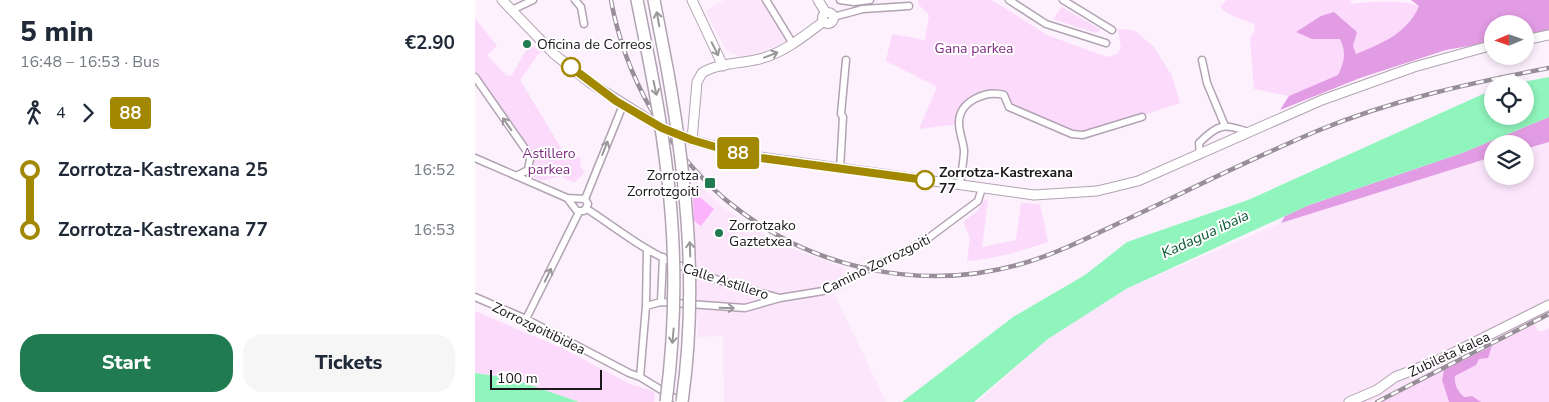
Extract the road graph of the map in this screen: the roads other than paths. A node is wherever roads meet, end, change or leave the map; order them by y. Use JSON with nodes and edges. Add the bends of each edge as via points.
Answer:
{"nodes":[{"id":1,"x":502,"y":0,"type":"edge"},
{"id":2,"x":533,"y":0,"type":"edge"},
{"id":3,"x":575,"y":0,"type":"edge"},
{"id":4,"x":637,"y":0,"type":"edge"},
{"id":5,"x":654,"y":0,"type":"edge"},
{"id":6,"x":692,"y":0,"type":"edge"},
{"id":7,"x":766,"y":0,"type":"edge"},
{"id":8,"x":818,"y":0,"type":"edge"},
{"id":9,"x":841,"y":0,"type":"edge"},
{"id":10,"x":870,"y":0,"type":"edge"},
{"id":11,"x":1009,"y":0,"type":"edge"},
{"id":12,"x":1063,"y":0,"type":"edge"},
{"id":13,"x":909,"y":6,"type":"dead end"},
{"id":14,"x":512,"y":10,"type":"junction"},
{"id":15,"x":827,"y":17,"type":"junction"},
{"id":16,"x":585,"y":24,"type":"dead end"},
{"id":17,"x":1112,"y":30,"type":"dead end"},
{"id":18,"x":1549,"y":36,"type":"edge"},
{"id":19,"x":1534,"y":38,"type":"edge"},
{"id":20,"x":1106,"y":43,"type":"dead end"},
{"id":21,"x":793,"y":44,"type":"junction"},
{"id":22,"x":1484,"y":47,"type":"edge"},
{"id":23,"x":846,"y":60,"type":"dead end"},
{"id":24,"x":1202,"y":60,"type":"dead end"},
{"id":25,"x":723,"y":66,"type":"junction"},
{"id":26,"x":475,"y":77,"type":"edge"},
{"id":27,"x":623,"y":105,"type":"junction"},
{"id":28,"x":1142,"y":118,"type":"dead end"},
{"id":29,"x":1225,"y":126,"type":"junction"},
{"id":30,"x":1250,"y":133,"type":"junction"},
{"id":31,"x":692,"y":140,"type":"junction"},
{"id":32,"x":1199,"y":155,"type":"junction"},
{"id":33,"x":475,"y":158,"type":"edge"},
{"id":34,"x":840,"y":169,"type":"junction"},
{"id":35,"x":528,"y":170,"type":"junction"},
{"id":36,"x":516,"y":176,"type":"junction"},
{"id":37,"x":960,"y":185,"type":"junction"},
{"id":38,"x":545,"y":188,"type":"junction"},
{"id":39,"x":982,"y":188,"type":"junction"},
{"id":40,"x":567,"y":198,"type":"junction"},
{"id":41,"x":585,"y":199,"type":"junction"},
{"id":42,"x":587,"y":209,"type":"junction"},
{"id":43,"x":579,"y":212,"type":"junction"},
{"id":44,"x":647,"y":249,"type":"junction"},
{"id":45,"x":663,"y":256,"type":"junction"},
{"id":46,"x":475,"y":297,"type":"edge"},
{"id":47,"x":780,"y":298,"type":"junction"},
{"id":48,"x":661,"y":302,"type":"junction"},
{"id":49,"x":1549,"y":305,"type":"edge"},
{"id":50,"x":646,"y":306,"type":"junction"},
{"id":51,"x":526,"y":319,"type":"junction"},
{"id":52,"x":641,"y":377,"type":"junction"},
{"id":53,"x":666,"y":402,"type":"edge"},
{"id":54,"x":681,"y":402,"type":"edge"},
{"id":55,"x":1349,"y":402,"type":"edge"}],
"edges":[{"from":1,"to":14,"type":"street"},
{"from":2,"to":14,"type":"street"},
{"from":3,"to":16,"type":"street","via":[[581,7]]},
{"from":4,"to":53,"type":"highway","one_way":true,"bridge":true,"via":[[665,146],[674,230],[674,325]]},
{"from":54,"to":5,"type":"highway","one_way":true,"bridge":true,"via":[[689,331],[690,250],[684,170]]},
{"from":6,"to":25,"type":"street","one_way":true},
{"from":7,"to":21,"type":"street"},
{"from":8,"to":15,"type":"street"},
{"from":9,"to":10,"type":"street"},
{"from":11,"to":20,"type":"street","via":[[1046,24]]},
{"from":12,"to":17,"type":"street"},
{"from":13,"to":15,"type":"street","via":[[863,9]]},
{"from":14,"to":27,"type":"street","via":[[554,54]]},
{"from":15,"to":21,"type":"street"},
{"from":18,"to":19,"type":"street"},
{"from":25,"to":21,"type":"street","one_way":true,"via":[[762,58]]},
{"from":22,"to":30,"type":"street","via":[[1340,93]]},
{"from":23,"to":34,"type":"street"},
{"from":24,"to":29,"type":"street","via":[[1207,83]]},
{"from":25,"to":31,"type":"street","via":[[707,70],[698,77]]},
{"from":35,"to":26,"type":"street","one_way":true,"via":[[528,153]]},
{"from":27,"to":31,"type":"street","via":[[662,128]]},
{"from":41,"to":27,"type":"street","one_way":true},
{"from":28,"to":37,"type":"street","via":[[1083,135],[1072,134],[1009,107],[1004,95],[994,92],[981,96],[965,106],[960,114],[964,152]]},
{"from":29,"to":30,"type":"street"},
{"from":29,"to":32,"type":"street","via":[[1211,131],[1199,143]]},
{"from":30,"to":32,"type":"street"},
{"from":31,"to":34,"type":"street","via":[[746,156]]},
{"from":32,"to":39,"type":"street","via":[[1146,178],[1097,191],[1034,195]]},
{"from":33,"to":36,"type":"street"},
{"from":34,"to":37,"type":"street"},
{"from":35,"to":36,"type":"street"},
{"from":35,"to":38,"type":"street","via":[[531,178]]},
{"from":36,"to":38,"type":"street"},
{"from":37,"to":39,"type":"street"},
{"from":38,"to":40,"type":"street"},
{"from":39,"to":47,"type":"street","name":"Camino Zorrozgoiti","via":[[978,201],[923,242],[823,291]]},
{"from":40,"to":41,"type":"street"},
{"from":40,"to":43,"type":"street"},
{"from":41,"to":42,"type":"street"},
{"from":42,"to":43,"type":"street"},
{"from":42,"to":44,"type":"street","name":"Calle Astillero"},
{"from":51,"to":43,"type":"street","one_way":true},
{"from":44,"to":45,"type":"street","name":"Calle Astillero"},
{"from":44,"to":50,"type":"street"},
{"from":45,"to":47,"type":"street","name":"Calle Astillero","via":[[673,263]]},
{"from":45,"to":48,"type":"street"},
{"from":46,"to":51,"type":"street","name":"Zorrozgoitibidea"},
{"from":48,"to":47,"type":"street","name":"Camino Zorrozgoiti","one_way":true,"via":[[745,308]]},
{"from":48,"to":50,"type":"street","name":"Camino Zorrozgoiti"},
{"from":49,"to":55,"type":"street","name":"Zubileta kalea"},
{"from":50,"to":52,"type":"street"},
{"from":51,"to":52,"type":"street","name":"Zorrozgoitibidea"},
{"from":52,"to":54,"type":"street","name":"Zorrozgoitibidea"}]}
